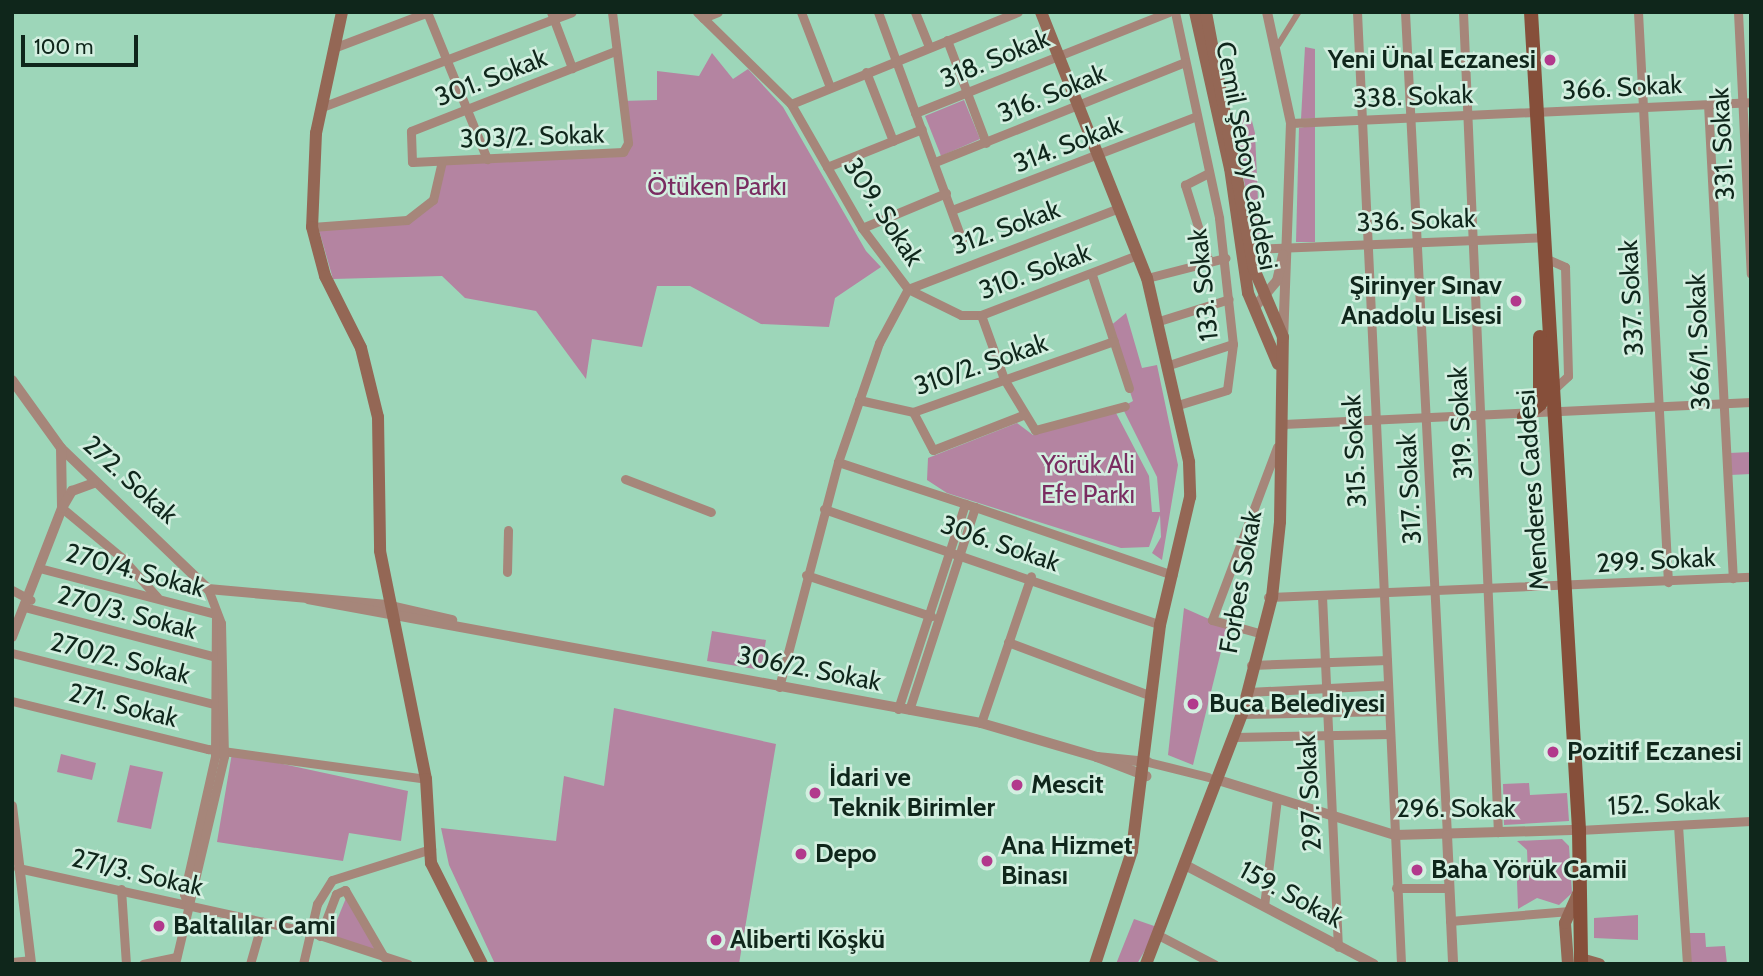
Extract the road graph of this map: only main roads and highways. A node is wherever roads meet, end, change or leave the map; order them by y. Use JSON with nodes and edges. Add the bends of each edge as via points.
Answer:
{"nodes":[{"id":1,"x":342,"y":12,"type":"edge"},
{"id":2,"x":1041,"y":12,"type":"edge"},
{"id":3,"x":1195,"y":12,"type":"edge"},
{"id":4,"x":1206,"y":12,"type":"edge"},
{"id":5,"x":1531,"y":12,"type":"edge"},
{"id":6,"x":1251,"y":249,"type":"joint"},
{"id":7,"x":1547,"y":286,"type":"junction"},
{"id":8,"x":1282,"y":376,"type":"junction"},
{"id":9,"x":1524,"y":417,"type":"road end"},
{"id":10,"x":1269,"y":597,"type":"junction"},
{"id":11,"x":1253,"y":665,"type":"junction"},
{"id":12,"x":1214,"y":779,"type":"junction"},
{"id":13,"x":1579,"y":891,"type":"junction"},
{"id":14,"x":1577,"y":962,"type":"edge"},
{"id":15,"x":482,"y":964,"type":"edge"},
{"id":16,"x":1094,"y":964,"type":"edge"},
{"id":17,"x":1146,"y":964,"type":"edge"},
{"id":18,"x":1599,"y":964,"type":"edge"}],
"edges":[{"from":1,"to":15,"type":"main road","via":[[322,107],[312,227],[373,391],[381,542],[390,610],[426,779],[431,863]]},
{"from":2,"to":16,"type":"main road","via":[[1147,278],[1178,405],[1190,497],[1160,625],[1146,776],[1123,885]]},
{"from":3,"to":8,"type":"main road","name":"Cemil Şeboy Caddesi","via":[[1254,308]]},
{"from":4,"to":6,"type":"main road","name":"Cemil Şeboy Caddesi"},
{"from":5,"to":7,"type":"main road","name":"Menderes Caddesi"},
{"from":6,"to":8,"type":"main road","name":"Forbes Sokak","via":[[1283,337]]},
{"from":7,"to":9,"type":"main road","via":[[1540,295],[1540,404]]},
{"from":7,"to":13,"type":"main road","name":"Menderes Caddesi"},
{"from":8,"to":10,"type":"main road","name":"Forbes Sokak","via":[[1279,500]]},
{"from":10,"to":11,"type":"main road","name":"Forbes Sokak"},
{"from":10,"to":11,"type":"main road","name":"Forbes Sokak"},
{"from":11,"to":12,"type":"main road","name":"Forbes Sokak"},
{"from":11,"to":12,"type":"main road","name":"Forbes Sokak","via":[[1235,737]]},
{"from":12,"to":17,"type":"main road","name":"Forbes Sokak","via":[[1161,937]]},
{"from":13,"to":14,"type":"main road","name":"Menderes Caddesi"},
{"from":13,"to":14,"type":"main road","via":[[1570,911]]},
{"from":14,"to":18,"type":"main road"}]}
